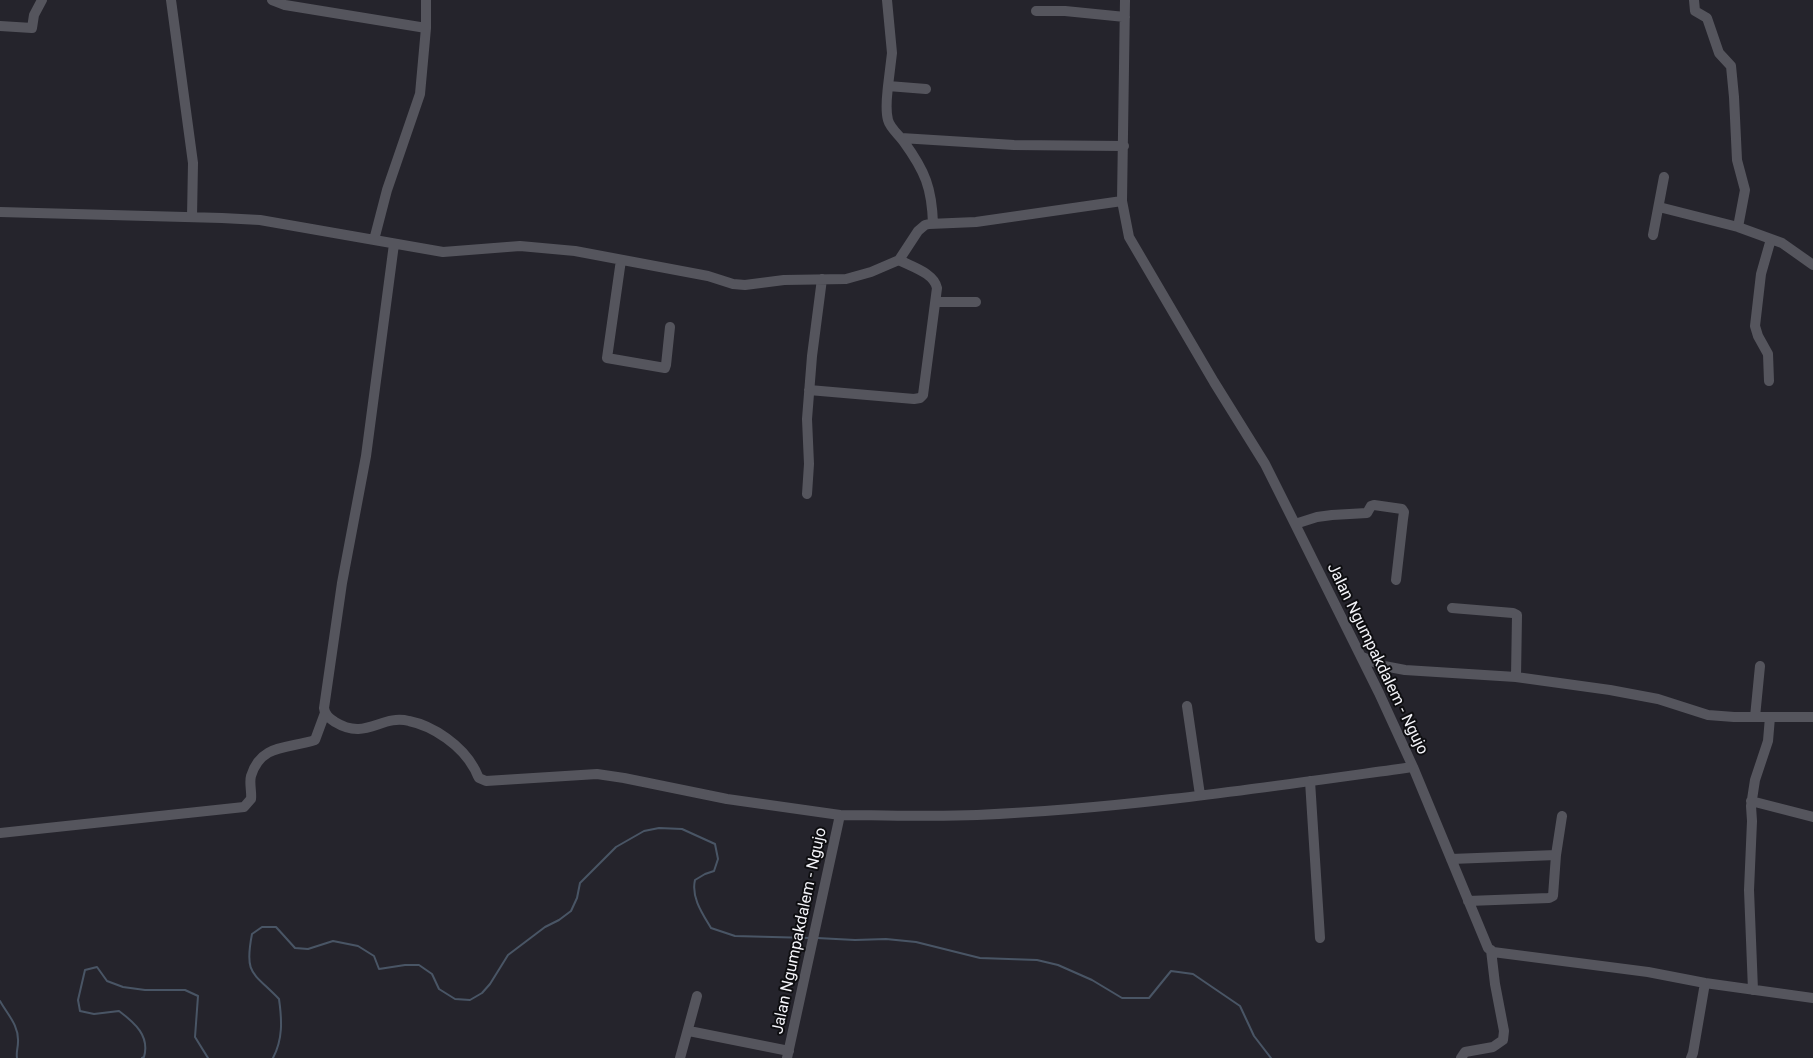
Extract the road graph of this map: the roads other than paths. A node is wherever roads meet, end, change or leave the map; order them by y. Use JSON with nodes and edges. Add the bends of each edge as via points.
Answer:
{"nodes":[{"id":1,"x":42,"y":0,"type":"edge"},
{"id":2,"x":171,"y":0,"type":"edge"},
{"id":3,"x":272,"y":0,"type":"edge"},
{"id":4,"x":426,"y":0,"type":"edge"},
{"id":5,"x":887,"y":0,"type":"edge"},
{"id":6,"x":1125,"y":0,"type":"edge"},
{"id":7,"x":1694,"y":0,"type":"edge"},
{"id":8,"x":1036,"y":11,"type":"dead end"},
{"id":9,"x":1125,"y":17,"type":"junction"},
{"id":10,"x":0,"y":26,"type":"edge"},
{"id":11,"x":426,"y":28,"type":"junction"},
{"id":12,"x":888,"y":86,"type":"junction"},
{"id":13,"x":926,"y":89,"type":"dead end"},
{"id":14,"x":901,"y":138,"type":"junction"},
{"id":15,"x":1124,"y":146,"type":"junction"},
{"id":16,"x":1664,"y":177,"type":"dead end"},
{"id":17,"x":1122,"y":201,"type":"junction"},
{"id":18,"x":1658,"y":207,"type":"junction"},
{"id":19,"x":0,"y":212,"type":"edge"},
{"id":20,"x":192,"y":217,"type":"junction"},
{"id":21,"x":933,"y":224,"type":"junction"},
{"id":22,"x":1738,"y":226,"type":"junction"},
{"id":23,"x":1653,"y":235,"type":"dead end"},
{"id":24,"x":1771,"y":239,"type":"junction"},
{"id":25,"x":374,"y":240,"type":"junction"},
{"id":26,"x":394,"y":244,"type":"junction"},
{"id":27,"x":621,"y":260,"type":"junction"},
{"id":28,"x":899,"y":260,"type":"junction"},
{"id":29,"x":1813,"y":266,"type":"edge"},
{"id":30,"x":822,"y":280,"type":"junction"},
{"id":31,"x":936,"y":302,"type":"junction"},
{"id":32,"x":976,"y":302,"type":"dead end"},
{"id":33,"x":670,"y":327,"type":"dead end"},
{"id":34,"x":1769,"y":382,"type":"dead end"},
{"id":35,"x":810,"y":390,"type":"junction"},
{"id":36,"x":807,"y":494,"type":"dead end"},
{"id":37,"x":1295,"y":524,"type":"junction"},
{"id":38,"x":1396,"y":580,"type":"dead end"},
{"id":39,"x":1452,"y":608,"type":"dead end"},
{"id":40,"x":1362,"y":657,"type":"junction"},
{"id":41,"x":1760,"y":666,"type":"dead end"},
{"id":42,"x":1516,"y":677,"type":"junction"},
{"id":43,"x":1187,"y":706,"type":"dead end"},
{"id":44,"x":325,"y":714,"type":"junction"},
{"id":45,"x":1755,"y":717,"type":"junction"},
{"id":46,"x":1770,"y":717,"type":"junction"},
{"id":47,"x":1813,"y":717,"type":"edge"},
{"id":48,"x":1413,"y":767,"type":"junction"},
{"id":49,"x":1310,"y":782,"type":"junction"},
{"id":50,"x":1200,"y":795,"type":"junction"},
{"id":51,"x":1751,"y":801,"type":"junction"},
{"id":52,"x":840,"y":815,"type":"junction"},
{"id":53,"x":1562,"y":816,"type":"dead end"},
{"id":54,"x":1813,"y":816,"type":"edge"},
{"id":55,"x":0,"y":833,"type":"edge"},
{"id":56,"x":1556,"y":855,"type":"junction"},
{"id":57,"x":1451,"y":859,"type":"junction"},
{"id":58,"x":1468,"y":901,"type":"junction"},
{"id":59,"x":1320,"y":938,"type":"dead end"},
{"id":60,"x":1491,"y":950,"type":"junction"},
{"id":61,"x":1705,"y":983,"type":"junction"},
{"id":62,"x":1753,"y":990,"type":"junction"},
{"id":63,"x":697,"y":996,"type":"dead end"},
{"id":64,"x":1813,"y":998,"type":"edge"},
{"id":65,"x":689,"y":1031,"type":"junction"},
{"id":66,"x":788,"y":1054,"type":"edge"},
{"id":67,"x":680,"y":1058,"type":"edge"},
{"id":68,"x":1461,"y":1058,"type":"edge"},
{"id":69,"x":1691,"y":1058,"type":"edge"}],
"edges":[{"from":1,"to":10,"type":"street","via":[[32,28]]},
{"from":2,"to":20,"type":"street","via":[[194,163]]},
{"from":3,"to":11,"type":"street","via":[[285,5]]},
{"from":4,"to":11,"type":"street"},
{"from":5,"to":12,"type":"street","via":[[892,53]]},
{"from":6,"to":9,"type":"street","name":"Jalan Ngumpakdalem - Ngujo"},
{"from":7,"to":22,"type":"street","via":[[1695,11],[1707,18],[1719,52],[1731,66],[1737,160],[1745,190]]},
{"from":8,"to":9,"type":"street"},
{"from":9,"to":15,"type":"street","name":"Jalan Ngumpakdalem - Ngujo"},
{"from":11,"to":25,"type":"street","via":[[420,94],[387,190]]},
{"from":12,"to":13,"type":"street"},
{"from":12,"to":14,"type":"street","via":[[888,121]]},
{"from":14,"to":15,"type":"street","via":[[1014,145]]},
{"from":14,"to":21,"type":"street","via":[[930,188]]},
{"from":15,"to":17,"type":"street","name":"Jalan Ngumpakdalem - Ngujo"},
{"from":16,"to":18,"type":"street"},
{"from":17,"to":21,"type":"street","via":[[976,222]]},
{"from":17,"to":37,"type":"street","name":"Jalan Ngumpakdalem - Ngujo","via":[[1134,247],[1265,464]]},
{"from":18,"to":22,"type":"street"},
{"from":18,"to":23,"type":"street"},
{"from":19,"to":20,"type":"street"},
{"from":20,"to":25,"type":"street","via":[[260,220]]},
{"from":21,"to":28,"type":"street","via":[[924,225],[918,231]]},
{"from":22,"to":24,"type":"street"},
{"from":24,"to":29,"type":"street","via":[[1782,243]]},
{"from":24,"to":34,"type":"street","via":[[1761,274],[1755,326],[1768,354]]},
{"from":25,"to":26,"type":"street"},
{"from":26,"to":27,"type":"street","via":[[443,252],[520,246]]},
{"from":26,"to":44,"type":"street","via":[[366,456],[342,583]]},
{"from":27,"to":30,"type":"street","via":[[708,276],[733,284]]},
{"from":27,"to":33,"type":"street","via":[[607,358],[665,368]]},
{"from":28,"to":30,"type":"street","via":[[846,279]]},
{"from":28,"to":31,"type":"street","via":[[936,282]]},
{"from":30,"to":35,"type":"street"},
{"from":31,"to":32,"type":"street"},
{"from":31,"to":35,"type":"street","via":[[920,398]]},
{"from":35,"to":36,"type":"street"},
{"from":37,"to":38,"type":"street","via":[[1317,517],[1367,513],[1374,505],[1402,509]]},
{"from":37,"to":40,"type":"street","name":"Jalan Ngumpakdalem - Ngujo"},
{"from":39,"to":42,"type":"street","via":[[1513,613],[1516,616]]},
{"from":40,"to":42,"type":"street","via":[[1405,670]]},
{"from":40,"to":48,"type":"street","name":"Jalan Ngumpakdalem - Ngujo"},
{"from":41,"to":45,"type":"street"},
{"from":42,"to":45,"type":"street","via":[[1658,699],[1708,715]]},
{"from":43,"to":50,"type":"street"},
{"from":44,"to":52,"type":"street","via":[[340,725],[358,730],[395,720],[421,724],[460,750],[479,778],[486,781],[597,774],[728,799]]},
{"from":44,"to":55,"type":"street","via":[[315,740],[273,749],[263,756],[250,778],[251,800],[244,807]]},
{"from":45,"to":46,"type":"street"},
{"from":46,"to":47,"type":"street"},
{"from":46,"to":51,"type":"street","via":[[1768,741]]},
{"from":48,"to":49,"type":"street","name":"Jalan Ngumpakdalem - Ngujo"},
{"from":48,"to":57,"type":"street"},
{"from":49,"to":50,"type":"street","name":"Jalan Ngumpakdalem - Ngujo"},
{"from":49,"to":59,"type":"street"},
{"from":50,"to":52,"type":"street","name":"Jalan Ngumpakdalem - Ngujo","via":[[976,815]]},
{"from":51,"to":54,"type":"street"},
{"from":51,"to":62,"type":"street","via":[[1749,890]]},
{"from":52,"to":66,"type":"street","name":"Jalan Ngumpakdalem - Ngujo"},
{"from":53,"to":56,"type":"street"},
{"from":56,"to":57,"type":"street"},
{"from":56,"to":58,"type":"street","via":[[1553,896]]},
{"from":57,"to":58,"type":"street"},
{"from":58,"to":60,"type":"street","via":[[1484,941]]},
{"from":60,"to":61,"type":"street"},
{"from":60,"to":68,"type":"street","via":[[1503,1040],[1493,1047],[1465,1052]]},
{"from":61,"to":62,"type":"street"},
{"from":61,"to":69,"type":"street"},
{"from":62,"to":64,"type":"street"},
{"from":63,"to":65,"type":"street"},
{"from":65,"to":66,"type":"street"},
{"from":65,"to":67,"type":"street"}]}
